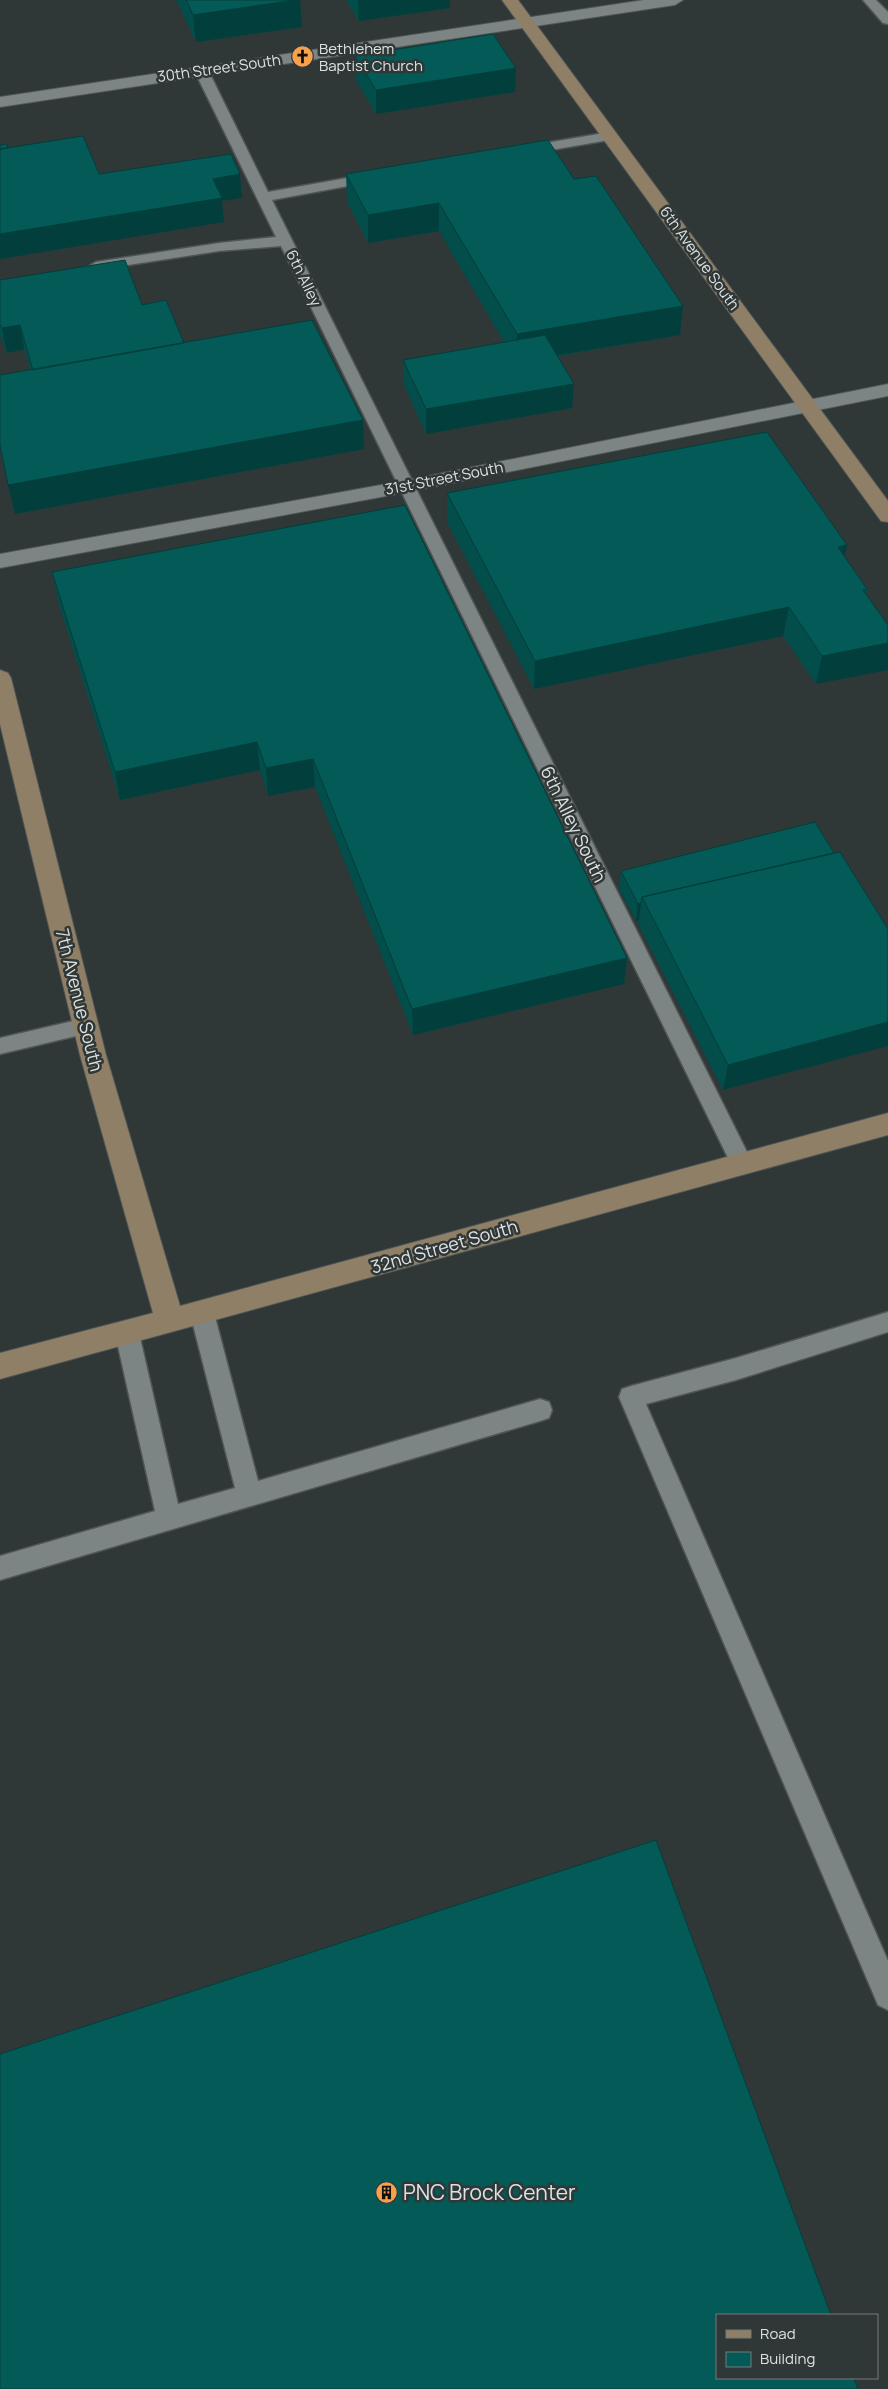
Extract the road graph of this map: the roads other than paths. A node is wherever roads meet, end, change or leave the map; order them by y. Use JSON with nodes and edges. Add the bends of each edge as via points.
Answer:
{"nodes":[{"id":1,"x":510,"y":0,"type":"edge"},
{"id":2,"x":675,"y":0,"type":"edge"},
{"id":3,"x":869,"y":0,"type":"edge"},
{"id":4,"x":888,"y":20,"type":"edge"},
{"id":5,"x":525,"y":22,"type":"junction"},
{"id":6,"x":201,"y":70,"type":"junction"},
{"id":7,"x":0,"y":102,"type":"edge"},
{"id":8,"x":610,"y":136,"type":"junction"},
{"id":9,"x":504,"y":155,"type":"edge"},
{"id":10,"x":388,"y":175,"type":"edge"},
{"id":11,"x":264,"y":197,"type":"junction"},
{"id":12,"x":286,"y":241,"type":"junction"},
{"id":13,"x":84,"y":268,"type":"edge"},
{"id":14,"x":888,"y":390,"type":"edge"},
{"id":15,"x":808,"y":405,"type":"junction"},
{"id":16,"x":408,"y":486,"type":"junction"},
{"id":17,"x":888,"y":516,"type":"edge"},
{"id":18,"x":0,"y":561,"type":"edge"},
{"id":19,"x":0,"y":678,"type":"edge"},
{"id":20,"x":86,"y":1026,"type":"junction"},
{"id":21,"x":0,"y":1046,"type":"edge"},
{"id":22,"x":888,"y":1124,"type":"edge"},
{"id":23,"x":741,"y":1162,"type":"junction"},
{"id":24,"x":202,"y":1312,"type":"junction"},
{"id":25,"x":170,"y":1321,"type":"junction"},
{"id":26,"x":888,"y":1322,"type":"edge"},
{"id":27,"x":128,"y":1332,"type":"junction"},
{"id":28,"x":0,"y":1366,"type":"edge"},
{"id":29,"x":540,"y":1410,"type":"dead end"},
{"id":30,"x":249,"y":1495,"type":"junction"},
{"id":31,"x":169,"y":1518,"type":"junction"},
{"id":32,"x":0,"y":1568,"type":"edge"},
{"id":33,"x":888,"y":1995,"type":"edge"}],
"edges":[{"from":1,"to":5,"type":"main road","name":"6th Avenue South"},
{"from":2,"to":5,"type":"street","name":"30th Street South"},
{"from":3,"to":4,"type":"lane"},
{"from":5,"to":6,"type":"street","name":"30th Street South"},
{"from":5,"to":8,"type":"main road","name":"6th Avenue South"},
{"from":6,"to":7,"type":"street","name":"30th Street South"},
{"from":6,"to":11,"type":"lane","name":"6th Alley"},
{"from":8,"to":9,"type":"lane"},
{"from":8,"to":15,"type":"main road","name":"6th Avenue South"},
{"from":10,"to":11,"type":"lane"},
{"from":11,"to":12,"type":"lane","name":"6th Alley"},
{"from":12,"to":13,"type":"lane","via":[[219,247]]},
{"from":12,"to":16,"type":"lane","name":"6th Alley"},
{"from":14,"to":15,"type":"street","name":"31st Street South"},
{"from":15,"to":16,"type":"street","name":"31st Street South"},
{"from":15,"to":17,"type":"main road","name":"6th Avenue South"},
{"from":16,"to":18,"type":"street","name":"31st Street South"},
{"from":16,"to":23,"type":"lane","name":"6th Alley South"},
{"from":19,"to":20,"type":"main road","name":"7th Avenue South"},
{"from":20,"to":21,"type":"lane"},
{"from":20,"to":25,"type":"main road","name":"7th Avenue South"},
{"from":22,"to":23,"type":"main road","name":"32nd Street South"},
{"from":23,"to":24,"type":"main road","name":"32nd Street South"},
{"from":24,"to":25,"type":"main road","name":"32nd Street South"},
{"from":24,"to":30,"type":"lane"},
{"from":25,"to":27,"type":"main road","name":"32nd Street South"},
{"from":26,"to":33,"type":"lane","via":[[736,1369],[631,1397]]},
{"from":27,"to":28,"type":"main road","name":"32nd Street South"},
{"from":27,"to":31,"type":"lane"},
{"from":29,"to":30,"type":"lane"},
{"from":30,"to":31,"type":"lane"},
{"from":31,"to":32,"type":"lane"}]}
